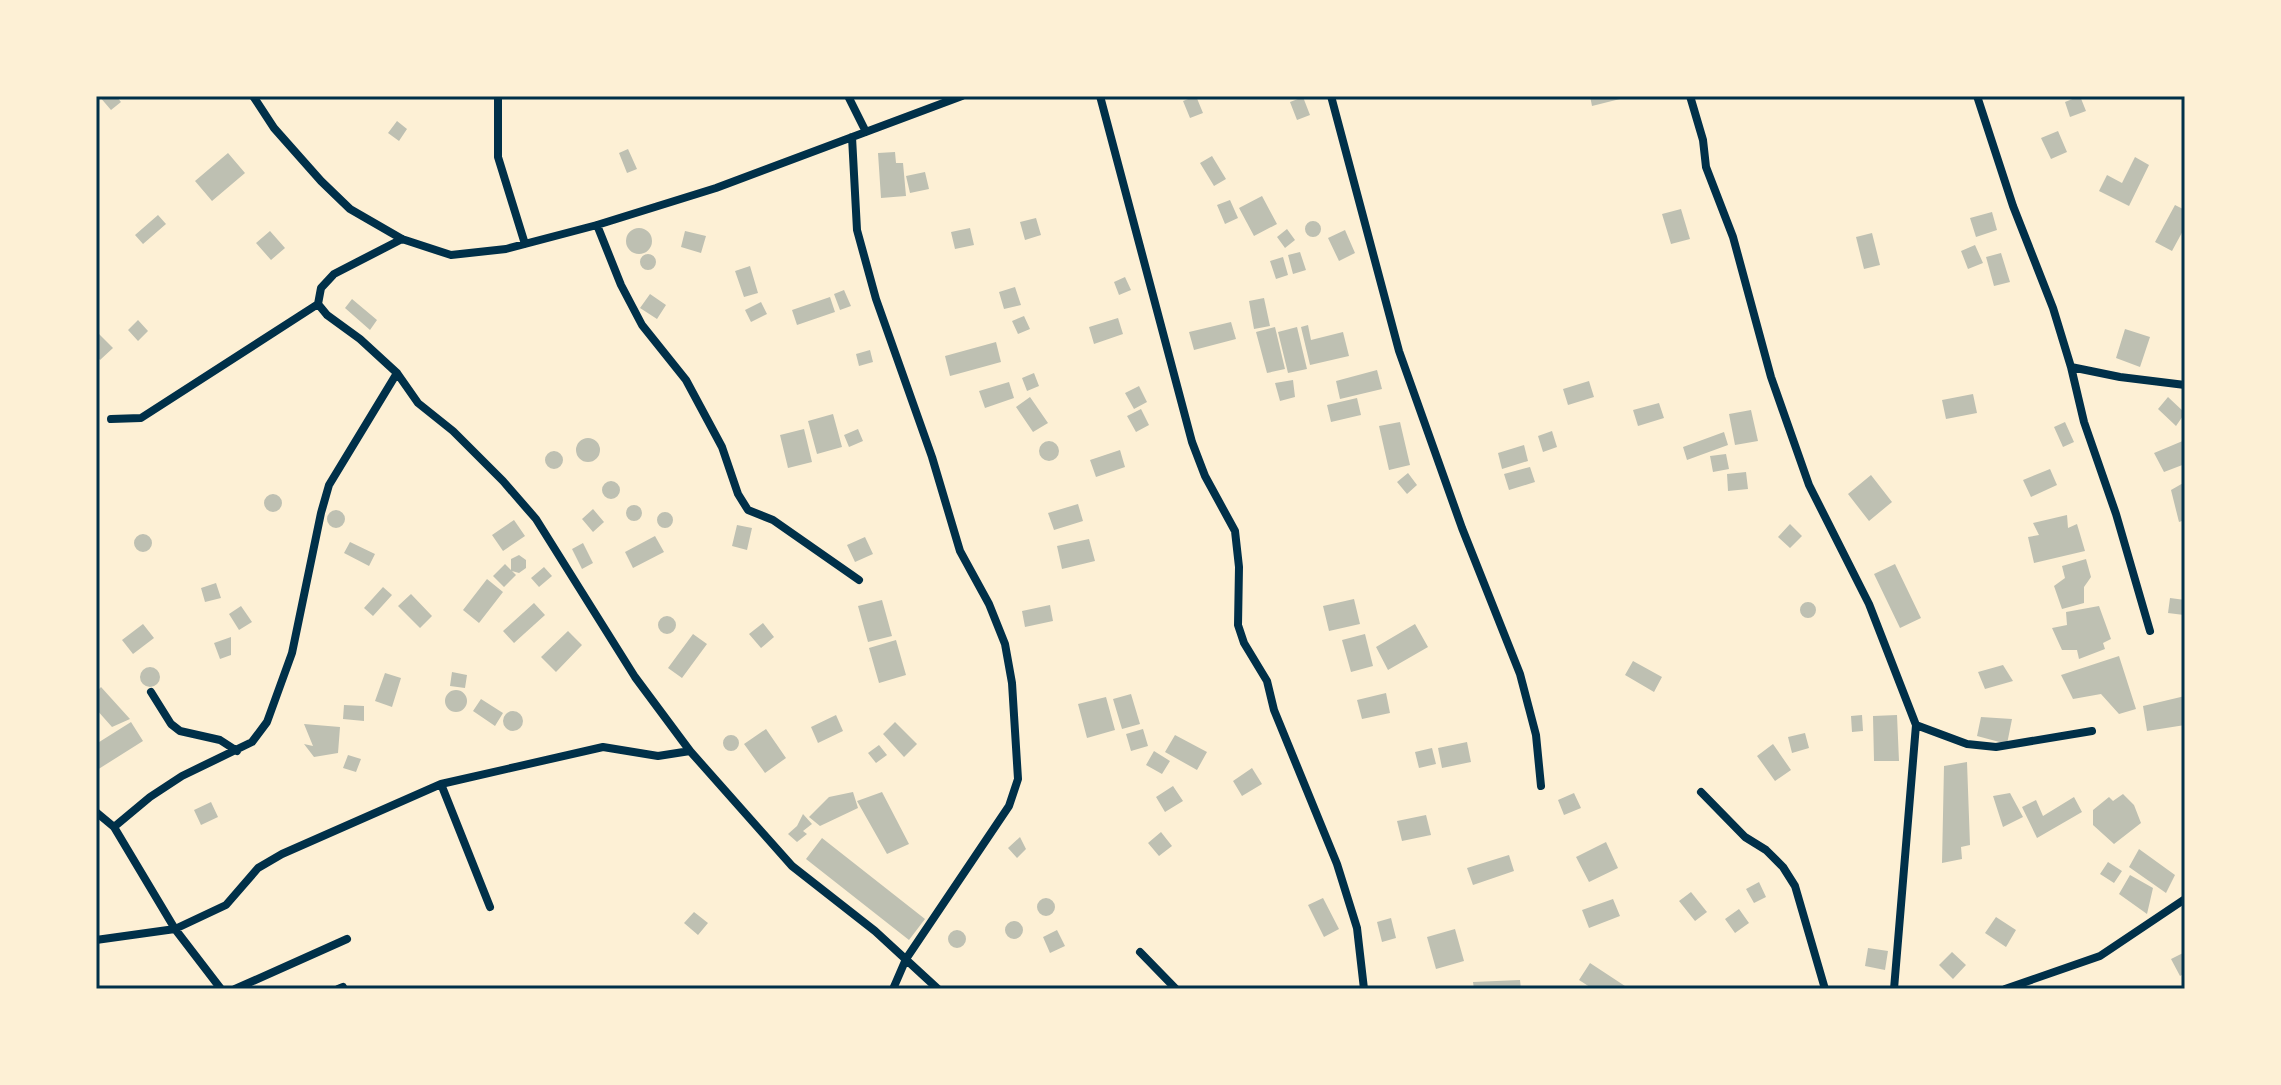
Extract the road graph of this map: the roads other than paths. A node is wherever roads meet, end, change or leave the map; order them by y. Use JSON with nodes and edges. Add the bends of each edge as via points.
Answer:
{"nodes":[{"id":1,"x":253,"y":96,"type":"edge"},
{"id":2,"x":498,"y":96,"type":"edge"},
{"id":3,"x":848,"y":96,"type":"edge"},
{"id":4,"x":962,"y":96,"type":"edge"},
{"id":5,"x":1100,"y":96,"type":"edge"},
{"id":6,"x":1331,"y":96,"type":"edge"},
{"id":7,"x":1690,"y":96,"type":"edge"},
{"id":8,"x":1977,"y":96,"type":"edge"},
{"id":9,"x":866,"y":132,"type":"junction"},
{"id":10,"x":852,"y":137,"type":"junction"},
{"id":11,"x":597,"y":225,"type":"junction"},
{"id":12,"x":402,"y":239,"type":"junction"},
{"id":13,"x":525,"y":244,"type":"junction"},
{"id":14,"x":318,"y":304,"type":"junction"},
{"id":15,"x":2071,"y":367,"type":"junction"},
{"id":16,"x":397,"y":373,"type":"junction"},
{"id":17,"x":2185,"y":385,"type":"edge"},
{"id":18,"x":111,"y":419,"type":"dead end"},
{"id":19,"x":859,"y":580,"type":"dead end"},
{"id":20,"x":2150,"y":631,"type":"dead end"},
{"id":21,"x":151,"y":692,"type":"dead end"},
{"id":22,"x":1916,"y":725,"type":"junction"},
{"id":23,"x":2092,"y":731,"type":"dead end"},
{"id":24,"x":237,"y":751,"type":"junction"},
{"id":25,"x":690,"y":751,"type":"junction"},
{"id":26,"x":441,"y":784,"type":"junction"},
{"id":27,"x":1541,"y":786,"type":"dead end"},
{"id":28,"x":1701,"y":792,"type":"dead end"},
{"id":29,"x":96,"y":812,"type":"edge"},
{"id":30,"x":114,"y":827,"type":"junction"},
{"id":31,"x":2185,"y":899,"type":"edge"},
{"id":32,"x":490,"y":907,"type":"dead end"},
{"id":33,"x":175,"y":929,"type":"junction"},
{"id":34,"x":347,"y":939,"type":"dead end"},
{"id":35,"x":96,"y":940,"type":"edge"},
{"id":36,"x":1140,"y":952,"type":"dead end"},
{"id":37,"x":906,"y":959,"type":"junction"},
{"id":38,"x":221,"y":989,"type":"edge"},
{"id":39,"x":235,"y":989,"type":"edge"},
{"id":40,"x":893,"y":989,"type":"edge"},
{"id":41,"x":938,"y":989,"type":"edge"},
{"id":42,"x":1176,"y":989,"type":"edge"},
{"id":43,"x":1364,"y":989,"type":"edge"},
{"id":44,"x":1825,"y":989,"type":"edge"},
{"id":45,"x":1894,"y":989,"type":"edge"},
{"id":46,"x":2005,"y":989,"type":"edge"}],
"edges":[{"from":1,"to":12,"type":"street","via":[[274,128],[350,209]]},
{"from":2,"to":13,"type":"street","via":[[498,157]]},
{"from":3,"to":9,"type":"street"},
{"from":4,"to":9,"type":"street"},
{"from":5,"to":43,"type":"street","via":[[1192,442],[1235,531],[1238,625],[1267,681],[1337,864],[1359,939]]},
{"from":6,"to":27,"type":"street","via":[[1399,351],[1520,674],[1536,735]]},
{"from":7,"to":22,"type":"street","via":[[1706,167],[1733,237],[1771,377],[1809,485],[1869,604]]},
{"from":8,"to":15,"type":"street"},
{"from":9,"to":10,"type":"street"},
{"from":10,"to":11,"type":"street"},
{"from":10,"to":37,"type":"street","via":[[857,230],[960,551],[1005,644],[1017,751],[1018,779],[1009,806]]},
{"from":11,"to":13,"type":"street"},
{"from":11,"to":19,"type":"street","via":[[642,325],[686,380],[748,510],[773,520]]},
{"from":12,"to":13,"type":"street","via":[[451,255]]},
{"from":12,"to":14,"type":"street","via":[[334,274],[321,288]]},
{"from":14,"to":16,"type":"street"},
{"from":14,"to":18,"type":"street","via":[[141,418]]},
{"from":15,"to":17,"type":"street"},
{"from":15,"to":20,"type":"street"},
{"from":16,"to":24,"type":"street","via":[[329,485],[292,653],[267,722]]},
{"from":16,"to":25,"type":"street","via":[[418,403],[453,431],[536,519],[635,677]]},
{"from":21,"to":24,"type":"street","via":[[180,731],[220,740]]},
{"from":22,"to":23,"type":"street","via":[[1967,744],[1996,747]]},
{"from":22,"to":45,"type":"street"},
{"from":24,"to":30,"type":"street","via":[[182,776]]},
{"from":25,"to":26,"type":"street","via":[[658,756],[603,747]]},
{"from":25,"to":37,"type":"street","via":[[792,866]]},
{"from":26,"to":32,"type":"street"},
{"from":26,"to":33,"type":"street","via":[[282,854],[258,868],[226,905]]},
{"from":28,"to":44,"type":"street","via":[[1783,867],[1795,886]]},
{"from":29,"to":30,"type":"street"},
{"from":30,"to":33,"type":"street"},
{"from":31,"to":46,"type":"street","via":[[2100,956]]},
{"from":33,"to":35,"type":"street"},
{"from":33,"to":38,"type":"street"},
{"from":34,"to":39,"type":"street"},
{"from":36,"to":42,"type":"street"},
{"from":37,"to":40,"type":"street"},
{"from":37,"to":41,"type":"street"}]}
